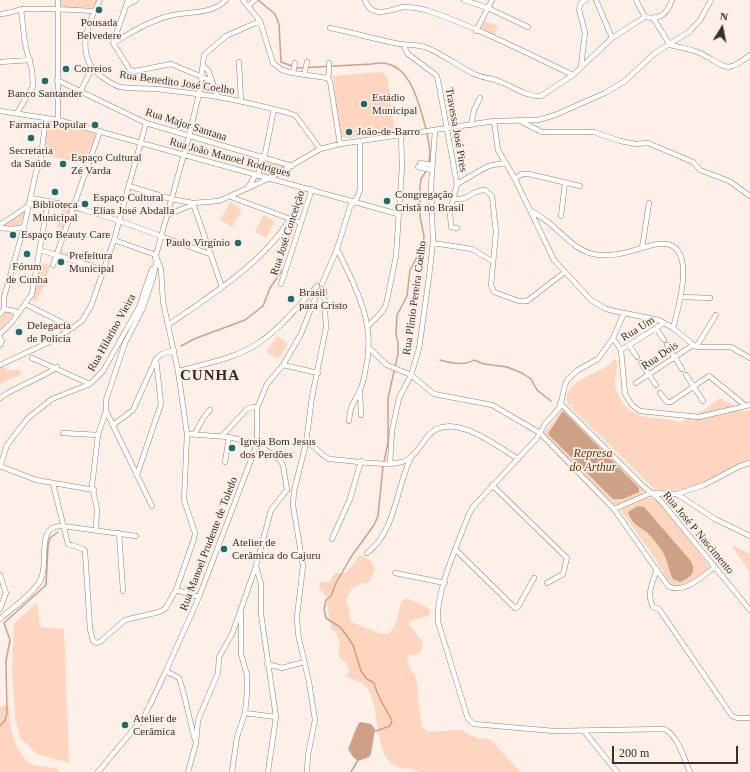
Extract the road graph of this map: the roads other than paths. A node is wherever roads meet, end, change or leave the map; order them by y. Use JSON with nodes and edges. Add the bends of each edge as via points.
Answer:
{"nodes":[{"id":1,"x":58,"y":0,"type":"edge"},
{"id":2,"x":100,"y":0,"type":"edge"},
{"id":3,"x":136,"y":0,"type":"edge"},
{"id":4,"x":226,"y":0,"type":"edge"},
{"id":5,"x":243,"y":0,"type":"edge"},
{"id":6,"x":255,"y":0,"type":"edge"},
{"id":7,"x":365,"y":0,"type":"edge"},
{"id":8,"x":464,"y":0,"type":"edge"},
{"id":9,"x":492,"y":0,"type":"edge"},
{"id":10,"x":586,"y":0,"type":"edge"},
{"id":11,"x":596,"y":0,"type":"edge"},
{"id":12,"x":636,"y":0,"type":"edge"},
{"id":13,"x":672,"y":0,"type":"edge"},
{"id":14,"x":711,"y":0,"type":"edge"},
{"id":15,"x":128,"y":2,"type":"edge"},
{"id":16,"x":250,"y":5,"type":"junction"},
{"id":17,"x":488,"y":8,"type":"junction"},
{"id":18,"x":22,"y":9,"type":"junction"},
{"id":19,"x":58,"y":10,"type":"junction"},
{"id":20,"x":94,"y":10,"type":"junction"},
{"id":21,"x":0,"y":14,"type":"edge"},
{"id":22,"x":645,"y":17,"type":"junction"},
{"id":23,"x":653,"y":18,"type":"junction"},
{"id":24,"x":260,"y":21,"type":"junction"},
{"id":25,"x":528,"y":27,"type":"dead end"},
{"id":26,"x":330,"y":28,"type":"dead end"},
{"id":27,"x":476,"y":31,"type":"junction"},
{"id":28,"x":612,"y":38,"type":"junction"},
{"id":29,"x":113,"y":43,"type":"junction"},
{"id":30,"x":403,"y":45,"type":"junction"},
{"id":31,"x":670,"y":45,"type":"junction"},
{"id":32,"x":750,"y":55,"type":"edge"},
{"id":33,"x":30,"y":60,"type":"junction"},
{"id":34,"x":0,"y":62,"type":"edge"},
{"id":35,"x":239,"y":62,"type":"dead end"},
{"id":36,"x":329,"y":62,"type":"dead end"},
{"id":37,"x":306,"y":64,"type":"dead end"},
{"id":38,"x":203,"y":66,"type":"junction"},
{"id":39,"x":581,"y":66,"type":"junction"},
{"id":40,"x":92,"y":68,"type":"junction"},
{"id":41,"x":304,"y":73,"type":"junction"},
{"id":42,"x":573,"y":75,"type":"junction"},
{"id":43,"x":202,"y":77,"type":"junction"},
{"id":44,"x":327,"y":78,"type":"junction"},
{"id":45,"x":57,"y":80,"type":"junction"},
{"id":46,"x":212,"y":81,"type":"junction"},
{"id":47,"x":81,"y":90,"type":"junction"},
{"id":48,"x":198,"y":94,"type":"junction"},
{"id":49,"x":218,"y":97,"type":"junction"},
{"id":50,"x":480,"y":98,"type":"dead end"},
{"id":51,"x":241,"y":101,"type":"junction"},
{"id":52,"x":274,"y":109,"type":"junction"},
{"id":53,"x":0,"y":111,"type":"edge"},
{"id":54,"x":17,"y":113,"type":"junction"},
{"id":55,"x":46,"y":118,"type":"junction"},
{"id":56,"x":517,"y":119,"type":"junction"},
{"id":57,"x":58,"y":120,"type":"junction"},
{"id":58,"x":494,"y":121,"type":"junction"},
{"id":59,"x":146,"y":123,"type":"junction"},
{"id":60,"x":471,"y":125,"type":"junction"},
{"id":61,"x":447,"y":129,"type":"junction"},
{"id":62,"x":100,"y":131,"type":"junction"},
{"id":63,"x":435,"y":131,"type":"junction"},
{"id":64,"x":401,"y":135,"type":"junction"},
{"id":65,"x":189,"y":136,"type":"junction"},
{"id":66,"x":360,"y":141,"type":"junction"},
{"id":67,"x":140,"y":142,"type":"junction"},
{"id":68,"x":340,"y":144,"type":"junction"},
{"id":69,"x":320,"y":149,"type":"junction"},
{"id":70,"x":184,"y":155,"type":"junction"},
{"id":71,"x":262,"y":157,"type":"junction"},
{"id":72,"x":504,"y":162,"type":"junction"},
{"id":73,"x":292,"y":166,"type":"junction"},
{"id":74,"x":258,"y":175,"type":"junction"},
{"id":75,"x":270,"y":178,"type":"junction"},
{"id":76,"x":514,"y":178,"type":"junction"},
{"id":77,"x":565,"y":183,"type":"junction"},
{"id":78,"x":457,"y":184,"type":"junction"},
{"id":79,"x":129,"y":186,"type":"junction"},
{"id":80,"x":580,"y":186,"type":"dead end"},
{"id":81,"x":312,"y":188,"type":"junction"},
{"id":82,"x":247,"y":189,"type":"junction"},
{"id":83,"x":750,"y":196,"type":"edge"},
{"id":84,"x":231,"y":197,"type":"junction"},
{"id":85,"x":30,"y":198,"type":"junction"},
{"id":86,"x":172,"y":199,"type":"junction"},
{"id":87,"x":454,"y":199,"type":"junction"},
{"id":88,"x":37,"y":200,"type":"junction"},
{"id":89,"x":48,"y":201,"type":"junction"},
{"id":90,"x":354,"y":201,"type":"junction"},
{"id":91,"x":649,"y":203,"type":"dead end"},
{"id":92,"x":192,"y":204,"type":"junction"},
{"id":93,"x":73,"y":206,"type":"junction"},
{"id":94,"x":28,"y":207,"type":"junction"},
{"id":95,"x":530,"y":210,"type":"junction"},
{"id":96,"x":398,"y":214,"type":"junction"},
{"id":97,"x":166,"y":215,"type":"junction"},
{"id":98,"x":561,"y":216,"type":"dead end"},
{"id":99,"x":290,"y":219,"type":"junction"},
{"id":100,"x":120,"y":221,"type":"junction"},
{"id":101,"x":301,"y":223,"type":"junction"},
{"id":102,"x":0,"y":224,"type":"edge"},
{"id":103,"x":24,"y":227,"type":"junction"},
{"id":104,"x":0,"y":228,"type":"edge"},
{"id":105,"x":457,"y":228,"type":"dead end"},
{"id":106,"x":161,"y":237,"type":"junction"},
{"id":107,"x":114,"y":240,"type":"junction"},
{"id":108,"x":433,"y":243,"type":"junction"},
{"id":109,"x":642,"y":248,"type":"junction"},
{"id":110,"x":337,"y":249,"type":"junction"},
{"id":111,"x":40,"y":250,"type":"junction"},
{"id":112,"x":56,"y":254,"type":"junction"},
{"id":113,"x":210,"y":254,"type":"junction"},
{"id":114,"x":156,"y":257,"type":"junction"},
{"id":115,"x":492,"y":261,"type":"junction"},
{"id":116,"x":53,"y":265,"type":"dead end"},
{"id":117,"x":104,"y":270,"type":"junction"},
{"id":118,"x":565,"y":272,"type":"junction"},
{"id":119,"x":281,"y":284,"type":"dead end"},
{"id":120,"x":322,"y":284,"type":"junction"},
{"id":121,"x":222,"y":287,"type":"junction"},
{"id":122,"x":318,"y":288,"type":"junction"},
{"id":123,"x":324,"y":290,"type":"junction"},
{"id":124,"x":682,"y":297,"type":"junction"},
{"id":125,"x":710,"y":298,"type":"dead end"},
{"id":126,"x":25,"y":304,"type":"junction"},
{"id":127,"x":4,"y":309,"type":"junction"},
{"id":128,"x":624,"y":313,"type":"junction"},
{"id":129,"x":0,"y":314,"type":"edge"},
{"id":130,"x":16,"y":315,"type":"junction"},
{"id":131,"x":716,"y":315,"type":"dead end"},
{"id":132,"x":664,"y":323,"type":"junction"},
{"id":133,"x":168,"y":325,"type":"junction"},
{"id":134,"x":368,"y":326,"type":"junction"},
{"id":135,"x":73,"y":328,"type":"junction"},
{"id":136,"x":656,"y":328,"type":"junction"},
{"id":137,"x":673,"y":328,"type":"junction"},
{"id":138,"x":0,"y":334,"type":"edge"},
{"id":139,"x":0,"y":338,"type":"edge"},
{"id":140,"x":613,"y":338,"type":"junction"},
{"id":141,"x":664,"y":340,"type":"dead end"},
{"id":142,"x":0,"y":345,"type":"edge"},
{"id":143,"x":628,"y":345,"type":"junction"},
{"id":144,"x":667,"y":345,"type":"dead end"},
{"id":145,"x":694,"y":346,"type":"junction"},
{"id":146,"x":370,"y":349,"type":"junction"},
{"id":147,"x":174,"y":350,"type":"junction"},
{"id":148,"x":622,"y":350,"type":"junction"},
{"id":149,"x":637,"y":357,"type":"dead end"},
{"id":150,"x":674,"y":357,"type":"junction"},
{"id":151,"x":32,"y":358,"type":"dead end"},
{"id":152,"x":750,"y":358,"type":"edge"},
{"id":153,"x":156,"y":359,"type":"junction"},
{"id":154,"x":641,"y":363,"type":"dead end"},
{"id":155,"x":0,"y":365,"type":"edge"},
{"id":156,"x":283,"y":365,"type":"junction"},
{"id":157,"x":57,"y":367,"type":"junction"},
{"id":158,"x":682,"y":369,"type":"dead end"},
{"id":159,"x":178,"y":371,"type":"junction"},
{"id":160,"x":318,"y":373,"type":"junction"},
{"id":161,"x":649,"y":374,"type":"junction"},
{"id":162,"x":411,"y":375,"type":"junction"},
{"id":163,"x":686,"y":375,"type":"dead end"},
{"id":164,"x":636,"y":383,"type":"dead end"},
{"id":165,"x":90,"y":384,"type":"junction"},
{"id":166,"x":656,"y":385,"type":"dead end"},
{"id":167,"x":693,"y":387,"type":"junction"},
{"id":168,"x":360,"y":390,"type":"junction"},
{"id":169,"x":660,"y":393,"type":"dead end"},
{"id":170,"x":0,"y":398,"type":"edge"},
{"id":171,"x":703,"y":401,"type":"dead end"},
{"id":172,"x":560,"y":405,"type":"junction"},
{"id":173,"x":748,"y":406,"type":"edge"},
{"id":174,"x":257,"y":408,"type":"junction"},
{"id":175,"x":210,"y":410,"type":"dead end"},
{"id":176,"x":106,"y":411,"type":"junction"},
{"id":177,"x":361,"y":416,"type":"dead end"},
{"id":178,"x":349,"y":421,"type":"dead end"},
{"id":179,"x":113,"y":425,"type":"junction"},
{"id":180,"x":64,"y":433,"type":"dead end"},
{"id":181,"x":195,"y":433,"type":"junction"},
{"id":182,"x":540,"y":433,"type":"junction"},
{"id":183,"x":187,"y":434,"type":"junction"},
{"id":184,"x":98,"y":435,"type":"junction"},
{"id":185,"x":222,"y":436,"type":"junction"},
{"id":186,"x":229,"y":437,"type":"junction"},
{"id":187,"x":306,"y":443,"type":"junction"},
{"id":188,"x":257,"y":444,"type":"junction"},
{"id":189,"x":411,"y":457,"type":"junction"},
{"id":190,"x":518,"y":459,"type":"junction"},
{"id":191,"x":361,"y":461,"type":"junction"},
{"id":192,"x":225,"y":462,"type":"dead end"},
{"id":193,"x":389,"y":463,"type":"junction"},
{"id":194,"x":750,"y":463,"type":"edge"},
{"id":195,"x":0,"y":467,"type":"edge"},
{"id":196,"x":137,"y":475,"type":"junction"},
{"id":197,"x":53,"y":484,"type":"junction"},
{"id":198,"x":492,"y":485,"type":"junction"},
{"id":199,"x":94,"y":490,"type":"junction"},
{"id":200,"x":287,"y":490,"type":"junction"},
{"id":201,"x":294,"y":491,"type":"junction"},
{"id":202,"x":651,"y":493,"type":"junction"},
{"id":203,"x":677,"y":494,"type":"junction"},
{"id":204,"x":152,"y":506,"type":"dead end"},
{"id":205,"x":614,"y":509,"type":"junction"},
{"id":206,"x":63,"y":526,"type":"junction"},
{"id":207,"x":96,"y":529,"type":"junction"},
{"id":208,"x":119,"y":533,"type":"junction"},
{"id":209,"x":136,"y":536,"type":"dead end"},
{"id":210,"x":750,"y":536,"type":"edge"},
{"id":211,"x":332,"y":539,"type":"dead end"},
{"id":212,"x":456,"y":550,"type":"junction"},
{"id":213,"x":367,"y":552,"type":"dead end"},
{"id":214,"x":256,"y":566,"type":"junction"},
{"id":215,"x":715,"y":567,"type":"junction"},
{"id":216,"x":657,"y":569,"type":"junction"},
{"id":217,"x":395,"y":573,"type":"dead end"},
{"id":218,"x":0,"y":576,"type":"edge"},
{"id":219,"x":534,"y":578,"type":"dead end"},
{"id":220,"x":445,"y":582,"type":"junction"},
{"id":221,"x":547,"y":583,"type":"dead end"},
{"id":222,"x":176,"y":590,"type":"junction"},
{"id":223,"x":124,"y":591,"type":"dead end"},
{"id":224,"x":199,"y":597,"type":"junction"},
{"id":225,"x":0,"y":609,"type":"edge"},
{"id":226,"x":241,"y":609,"type":"junction"},
{"id":227,"x":750,"y":610,"type":"edge"},
{"id":228,"x":0,"y":619,"type":"edge"},
{"id":229,"x":304,"y":662,"type":"junction"},
{"id":230,"x":267,"y":664,"type":"junction"},
{"id":231,"x":166,"y":671,"type":"junction"},
{"id":232,"x":245,"y":713,"type":"junction"},
{"id":233,"x":276,"y":717,"type":"junction"},
{"id":234,"x":750,"y":718,"type":"edge"},
{"id":235,"x":584,"y":731,"type":"junction"},
{"id":236,"x":196,"y":743,"type":"junction"},
{"id":237,"x":98,"y":772,"type":"edge"},
{"id":238,"x":188,"y":772,"type":"edge"},
{"id":239,"x":232,"y":772,"type":"edge"},
{"id":240,"x":268,"y":772,"type":"edge"},
{"id":241,"x":307,"y":772,"type":"edge"},
{"id":242,"x":616,"y":772,"type":"edge"},
{"id":243,"x":690,"y":772,"type":"edge"}],
"edges":[{"from":1,"to":19,"type":"street"},
{"from":2,"to":20,"type":"street"},
{"from":3,"to":15,"type":"street"},
{"from":4,"to":29,"type":"street","via":[[213,10],[163,18],[142,26]]},
{"from":5,"to":16,"type":"street"},
{"from":6,"to":16,"type":"street"},
{"from":7,"to":27,"type":"street","via":[[375,11],[386,12],[404,7],[421,9]]},
{"from":8,"to":17,"type":"street"},
{"from":9,"to":17,"type":"street"},
{"from":10,"to":39,"type":"street","via":[[581,3],[579,9],[585,33]]},
{"from":11,"to":28,"type":"street"},
{"from":12,"to":22,"type":"street"},
{"from":13,"to":23,"type":"street","via":[[665,14]]},
{"from":14,"to":31,"type":"street","via":[[700,20],[689,32]]},
{"from":15,"to":29,"type":"street"},
{"from":16,"to":24,"type":"street"},
{"from":17,"to":25,"type":"street"},
{"from":17,"to":27,"type":"street"},
{"from":18,"to":19,"type":"street"},
{"from":18,"to":21,"type":"street"},
{"from":18,"to":33,"type":"street","via":[[25,44]]},
{"from":19,"to":20,"type":"street"},
{"from":19,"to":45,"type":"street"},
{"from":20,"to":40,"type":"street","via":[[85,37],[87,61]]},
{"from":22,"to":23,"type":"street"},
{"from":22,"to":28,"type":"street"},
{"from":23,"to":31,"type":"street"},
{"from":24,"to":38,"type":"street","via":[[239,29],[218,42],[204,55]]},
{"from":24,"to":41,"type":"street","via":[[273,63],[282,70],[294,68]]},
{"from":26,"to":30,"type":"street"},
{"from":27,"to":42,"type":"street","via":[[523,50]]},
{"from":28,"to":39,"type":"street"},
{"from":29,"to":43,"type":"street","via":[[130,70],[171,64]]},
{"from":30,"to":42,"type":"street","via":[[414,44],[426,48],[473,73],[536,96],[541,96]]},
{"from":30,"to":61,"type":"street","name":"Travessa José Pires","via":[[408,54],[436,75]]},
{"from":31,"to":32,"type":"street","via":[[699,53],[727,67],[738,65]]},
{"from":31,"to":56,"type":"street","via":[[655,53],[625,81],[605,94],[546,118]]},
{"from":33,"to":34,"type":"street"},
{"from":33,"to":54,"type":"street","via":[[32,86]]},
{"from":35,"to":51,"type":"street"},
{"from":36,"to":44,"type":"street","via":[[330,71]]},
{"from":37,"to":41,"type":"street"},
{"from":38,"to":43,"type":"street"},
{"from":38,"to":46,"type":"street","via":[[208,70]]},
{"from":39,"to":42,"type":"street"},
{"from":40,"to":47,"type":"street"},
{"from":40,"to":48,"type":"street","name":"Rua Benedito José Coelho","via":[[120,87]]},
{"from":41,"to":44,"type":"street"},
{"from":43,"to":46,"type":"street"},
{"from":43,"to":48,"type":"street"},
{"from":44,"to":68,"type":"street","via":[[330,81]]},
{"from":45,"to":47,"type":"street","name":"Rua Major Santana"},
{"from":45,"to":57,"type":"street"},
{"from":46,"to":49,"type":"street"},
{"from":47,"to":59,"type":"street","name":"Rua Major Santana"},
{"from":48,"to":49,"type":"street","name":"Rua Benedito José Coelho"},
{"from":48,"to":65,"type":"street","name":"Rua Hilarino Vieira"},
{"from":49,"to":51,"type":"street","name":"Rua Benedito José Coelho"},
{"from":50,"to":60,"type":"street"},
{"from":51,"to":52,"type":"street","name":"Rua Benedito José Coelho"},
{"from":52,"to":69,"type":"street","name":"Rua Benedito José Coelho","via":[[296,116]]},
{"from":52,"to":71,"type":"street","via":[[265,154]]},
{"from":53,"to":54,"type":"street","name":"Rua João Manoel Rodrigues"},
{"from":54,"to":55,"type":"street","name":"Rua João Manoel Rodrigues"},
{"from":55,"to":57,"type":"street","name":"Rua João Manoel Rodrigues"},
{"from":55,"to":85,"type":"street","via":[[40,164]]},
{"from":56,"to":58,"type":"street"},
{"from":56,"to":83,"type":"street","via":[[542,132],[594,132],[636,144],[648,142],[693,162],[700,170],[729,181]]},
{"from":57,"to":62,"type":"street","name":"Rua João Manoel Rodrigues"},
{"from":58,"to":60,"type":"street"},
{"from":58,"to":72,"type":"street","via":[[498,150]]},
{"from":59,"to":65,"type":"street","name":"Rua Major Santana"},
{"from":59,"to":67,"type":"street"},
{"from":60,"to":61,"type":"street"},
{"from":61,"to":63,"type":"street"},
{"from":61,"to":78,"type":"street","name":"Travessa José Pires"},
{"from":62,"to":67,"type":"street","name":"Rua João Manoel Rodrigues"},
{"from":62,"to":93,"type":"street"},
{"from":63,"to":64,"type":"street"},
{"from":63,"to":108,"type":"street","name":"Rua Plinio Pereira Coelho","via":[[426,166]]},
{"from":64,"to":66,"type":"street"},
{"from":64,"to":96,"type":"street","via":[[402,167]]},
{"from":65,"to":70,"type":"street","name":"Rua Hilarino Vieira"},
{"from":65,"to":71,"type":"street","name":"Rua Major Santana"},
{"from":66,"to":68,"type":"street"},
{"from":66,"to":90,"type":"street","via":[[360,190]]},
{"from":67,"to":70,"type":"street","name":"Rua João Manoel Rodrigues"},
{"from":67,"to":79,"type":"street"},
{"from":68,"to":69,"type":"street"},
{"from":69,"to":73,"type":"street"},
{"from":70,"to":74,"type":"street","name":"Rua João Manoel Rodrigues"},
{"from":70,"to":86,"type":"street","name":"Rua Hilarino Vieira"},
{"from":71,"to":73,"type":"street","name":"Rua Major Santana"},
{"from":71,"to":74,"type":"street"},
{"from":72,"to":76,"type":"street"},
{"from":72,"to":78,"type":"street","via":[[488,166]]},
{"from":73,"to":75,"type":"street"},
{"from":74,"to":75,"type":"street","name":"Rua João Manoel Rodrigues"},
{"from":74,"to":82,"type":"street"},
{"from":75,"to":81,"type":"street","name":"Rua João Manoel Rodrigues"},
{"from":75,"to":82,"type":"street"},
{"from":76,"to":77,"type":"street","via":[[529,174]]},
{"from":76,"to":95,"type":"street"},
{"from":77,"to":80,"type":"street"},
{"from":77,"to":98,"type":"street"},
{"from":78,"to":87,"type":"street","name":"Travessa José Pires"},
{"from":79,"to":86,"type":"street"},
{"from":79,"to":100,"type":"street"},
{"from":81,"to":90,"type":"street","name":"Rua João Manoel Rodrigues"},
{"from":81,"to":101,"type":"street","name":"Rua José Conceição"},
{"from":82,"to":84,"type":"street"},
{"from":84,"to":92,"type":"street"},
{"from":84,"to":99,"type":"street"},
{"from":85,"to":88,"type":"street"},
{"from":85,"to":94,"type":"street"},
{"from":86,"to":92,"type":"street"},
{"from":86,"to":97,"type":"street","name":"Rua Hilarino Vieira"},
{"from":87,"to":105,"type":"street","name":"Travessa José Pires","via":[[450,212],[451,227]]},
{"from":87,"to":115,"type":"street","via":[[465,200],[479,190],[484,190],[492,196],[496,232]]},
{"from":88,"to":89,"type":"street"},
{"from":88,"to":94,"type":"street"},
{"from":89,"to":93,"type":"street"},
{"from":89,"to":111,"type":"street"},
{"from":90,"to":96,"type":"street","name":"Rua João Manoel Rodrigues"},
{"from":90,"to":110,"type":"street"},
{"from":91,"to":109,"type":"street"},
{"from":92,"to":97,"type":"street"},
{"from":92,"to":113,"type":"street"},
{"from":93,"to":100,"type":"street"},
{"from":93,"to":112,"type":"street"},
{"from":94,"to":102,"type":"street"},
{"from":94,"to":103,"type":"street"},
{"from":95,"to":109,"type":"street","via":[[589,253],[613,255]]},
{"from":95,"to":118,"type":"street","via":[[554,260]]},
{"from":96,"to":134,"type":"street","via":[[396,256],[386,305]]},
{"from":97,"to":106,"type":"street","name":"Rua Hilarino Vieira"},
{"from":99,"to":101,"type":"street"},
{"from":99,"to":121,"type":"street","via":[[268,248]]},
{"from":100,"to":106,"type":"street"},
{"from":100,"to":107,"type":"street"},
{"from":101,"to":119,"type":"street","name":"Rua José Conceição"},
{"from":103,"to":104,"type":"street"},
{"from":103,"to":127,"type":"street","via":[[4,297]]},
{"from":106,"to":113,"type":"street"},
{"from":106,"to":114,"type":"street","name":"Rua Hilarino Vieira"},
{"from":107,"to":114,"type":"street"},
{"from":107,"to":117,"type":"street"},
{"from":108,"to":115,"type":"street","via":[[472,249]]},
{"from":108,"to":162,"type":"street","name":"Rua Plinio Pereira Coelho","via":[[419,349]]},
{"from":109,"to":124,"type":"street","via":[[664,244],[677,251],[684,264]]},
{"from":110,"to":120,"type":"street"},
{"from":110,"to":134,"type":"street","via":[[357,289]]},
{"from":111,"to":112,"type":"street"},
{"from":111,"to":126,"type":"street","via":[[32,294]]},
{"from":112,"to":116,"type":"street"},
{"from":112,"to":117,"type":"street"},
{"from":113,"to":121,"type":"street"},
{"from":114,"to":133,"type":"street","via":[[161,269],[163,302]]},
{"from":114,"to":165,"type":"street","name":"Rua Hilarino Vieira","via":[[139,307],[103,371]]},
{"from":114,"to":176,"type":"street","name":"Rua Hilarino Vieira","via":[[153,278],[143,308],[125,343],[106,400]]},
{"from":115,"to":118,"type":"street","via":[[491,285],[494,292],[523,302]]},
{"from":117,"to":135,"type":"street","via":[[91,306],[82,321]]},
{"from":118,"to":128,"type":"street","via":[[591,300],[606,309]]},
{"from":120,"to":122,"type":"street"},
{"from":120,"to":123,"type":"street","via":[[325,286]]},
{"from":121,"to":133,"type":"street"},
{"from":122,"to":123,"type":"street"},
{"from":122,"to":156,"type":"street","name":"Rua Manoel Prudente de Toledo","via":[[301,334]]},
{"from":122,"to":159,"type":"street","via":[[282,324],[256,345],[236,354]]},
{"from":123,"to":160,"type":"street","via":[[326,328]]},
{"from":124,"to":125,"type":"street"},
{"from":124,"to":137,"type":"street"},
{"from":126,"to":130,"type":"street"},
{"from":126,"to":135,"type":"street"},
{"from":127,"to":129,"type":"street"},
{"from":127,"to":130,"type":"street","via":[[15,311]]},
{"from":128,"to":132,"type":"street"},
{"from":128,"to":140,"type":"street"},
{"from":130,"to":138,"type":"street"},
{"from":131,"to":145,"type":"street"},
{"from":132,"to":136,"type":"street","name":"Rua Um"},
{"from":132,"to":137,"type":"street"},
{"from":133,"to":147,"type":"street"},
{"from":134,"to":146,"type":"street"},
{"from":135,"to":155,"type":"street","via":[[46,344]]},
{"from":136,"to":141,"type":"street"},
{"from":136,"to":143,"type":"street","name":"Rua Um"},
{"from":137,"to":145,"type":"street"},
{"from":139,"to":142,"type":"street"},
{"from":140,"to":148,"type":"street"},
{"from":140,"to":172,"type":"street","via":[[598,359],[571,375],[565,385]]},
{"from":143,"to":148,"type":"street","name":"Rua Um"},
{"from":143,"to":149,"type":"street"},
{"from":144,"to":150,"type":"street"},
{"from":145,"to":150,"type":"street","name":"Rua Dois"},
{"from":145,"to":152,"type":"street","via":[[731,347]]},
{"from":146,"to":162,"type":"street","via":[[391,368]]},
{"from":146,"to":168,"type":"street"},
{"from":147,"to":153,"type":"street"},
{"from":147,"to":159,"type":"street"},
{"from":148,"to":173,"type":"street","via":[[625,394],[632,405],[640,411],[699,417]]},
{"from":150,"to":158,"type":"street"},
{"from":150,"to":161,"type":"street","name":"Rua Dois"},
{"from":151,"to":157,"type":"street"},
{"from":153,"to":179,"type":"street","via":[[133,410]]},
{"from":153,"to":196,"type":"street","via":[[161,404]]},
{"from":154,"to":161,"type":"street"},
{"from":156,"to":160,"type":"street"},
{"from":156,"to":174,"type":"street","name":"Rua Manoel Prudente de Toledo","via":[[267,384]]},
{"from":157,"to":165,"type":"street"},
{"from":157,"to":170,"type":"street"},
{"from":159,"to":183,"type":"street"},
{"from":160,"to":187,"type":"street"},
{"from":161,"to":164,"type":"street","name":"Rua Dois"},
{"from":161,"to":166,"type":"street"},
{"from":162,"to":182,"type":"street","via":[[434,394],[492,405]]},
{"from":162,"to":193,"type":"street","name":"Rua Plinio Pereira Coelho","via":[[396,408]]},
{"from":163,"to":167,"type":"street"},
{"from":165,"to":195,"type":"street","name":"Rua Hilarino Vieira","via":[[56,397],[37,410],[7,445]]},
{"from":167,"to":169,"type":"street","via":[[671,402],[667,402]]},
{"from":167,"to":171,"type":"street"},
{"from":167,"to":173,"type":"street","via":[[709,376]]},
{"from":168,"to":177,"type":"street"},
{"from":168,"to":178,"type":"street","via":[[351,405]]},
{"from":172,"to":182,"type":"street"},
{"from":172,"to":202,"type":"street","name":"Rua José P Nascimento"},
{"from":174,"to":185,"type":"street","via":[[247,409]]},
{"from":174,"to":188,"type":"street","name":"Rua Manoel Prudente de Toledo"},
{"from":175,"to":181,"type":"street"},
{"from":176,"to":179,"type":"street"},
{"from":176,"to":184,"type":"street","name":"Rua Hilarino Vieira"},
{"from":179,"to":196,"type":"street"},
{"from":180,"to":184,"type":"street"},
{"from":181,"to":183,"type":"street"},
{"from":181,"to":185,"type":"street"},
{"from":182,"to":190,"type":"street"},
{"from":182,"to":205,"type":"street"},
{"from":183,"to":222,"type":"street","via":[[184,500],[195,533]]},
{"from":184,"to":199,"type":"street","name":"Rua Hilarino Vieira","via":[[92,486]]},
{"from":185,"to":186,"type":"street"},
{"from":186,"to":188,"type":"street"},
{"from":186,"to":192,"type":"street"},
{"from":187,"to":191,"type":"street","via":[[316,447],[329,459]]},
{"from":187,"to":201,"type":"street"},
{"from":188,"to":200,"type":"street","via":[[279,459],[283,465]]},
{"from":188,"to":224,"type":"street","name":"Rua Manoel Prudente de Toledo"},
{"from":189,"to":190,"type":"street","via":[[431,433],[448,426],[472,432]]},
{"from":189,"to":193,"type":"street","via":[[403,462]]},
{"from":189,"to":213,"type":"street","via":[[384,536]]},
{"from":190,"to":198,"type":"street"},
{"from":191,"to":193,"type":"street"},
{"from":191,"to":211,"type":"street","via":[[350,499]]},
{"from":194,"to":203,"type":"street","via":[[704,485]]},
{"from":195,"to":197,"type":"street"},
{"from":196,"to":204,"type":"street"},
{"from":197,"to":199,"type":"street"},
{"from":197,"to":206,"type":"street"},
{"from":198,"to":212,"type":"street","via":[[473,507]]},
{"from":198,"to":221,"type":"street","via":[[567,558],[563,574]]},
{"from":199,"to":207,"type":"street","name":"Rua Hilarino Vieira","via":[[97,509]]},
{"from":200,"to":201,"type":"street"},
{"from":200,"to":214,"type":"street","via":[[271,510]]},
{"from":201,"to":229,"type":"street","via":[[293,505],[303,573],[299,596],[298,634]]},
{"from":202,"to":203,"type":"street"},
{"from":202,"to":205,"type":"street"},
{"from":202,"to":215,"type":"street","name":"Rua José P Nascimento","via":[[660,500]]},
{"from":203,"to":210,"type":"street","via":[[715,519]]},
{"from":205,"to":216,"type":"street"},
{"from":206,"to":207,"type":"street"},
{"from":206,"to":222,"type":"street","via":[[68,544],[84,551],[90,630],[96,642],[101,641],[125,620],[161,611]]},
{"from":206,"to":228,"type":"street","via":[[58,525],[51,529],[44,541],[45,572],[41,580]]},
{"from":207,"to":208,"type":"street"},
{"from":208,"to":209,"type":"street"},
{"from":208,"to":223,"type":"street"},
{"from":212,"to":219,"type":"street","via":[[515,608]]},
{"from":212,"to":220,"type":"street"},
{"from":214,"to":226,"type":"street"},
{"from":214,"to":230,"type":"street","via":[[261,584],[261,614]]},
{"from":215,"to":216,"type":"street","via":[[684,588],[675,590],[668,586]]},
{"from":215,"to":227,"type":"street","name":"Rua José P Nascimento"},
{"from":216,"to":234,"type":"street","via":[[650,591],[653,607],[659,609],[732,716]]},
{"from":217,"to":220,"type":"street"},
{"from":218,"to":225,"type":"street","via":[[6,593]]},
{"from":220,"to":235,"type":"street","via":[[437,613],[438,622],[468,719],[476,725],[494,727]]},
{"from":222,"to":224,"type":"street"},
{"from":224,"to":231,"type":"street","name":"Rua Manoel Prudente de Toledo"},
{"from":226,"to":232,"type":"street","via":[[241,654],[246,676]]},
{"from":226,"to":236,"type":"street","via":[[232,634],[219,657],[218,673],[198,720]]},
{"from":229,"to":230,"type":"street","via":[[282,668]]},
{"from":229,"to":241,"type":"street","via":[[315,720]]},
{"from":230,"to":233,"type":"street"},
{"from":231,"to":236,"type":"street","via":[[179,678]]},
{"from":231,"to":237,"type":"street","name":"Rua Manoel Prudente de Toledo","via":[[144,717]]},
{"from":232,"to":233,"type":"street"},
{"from":232,"to":239,"type":"street","via":[[237,737]]},
{"from":233,"to":240,"type":"street"},
{"from":235,"to":242,"type":"street"},
{"from":235,"to":243,"type":"street","via":[[664,729],[675,740]]},
{"from":236,"to":238,"type":"street"}]}
